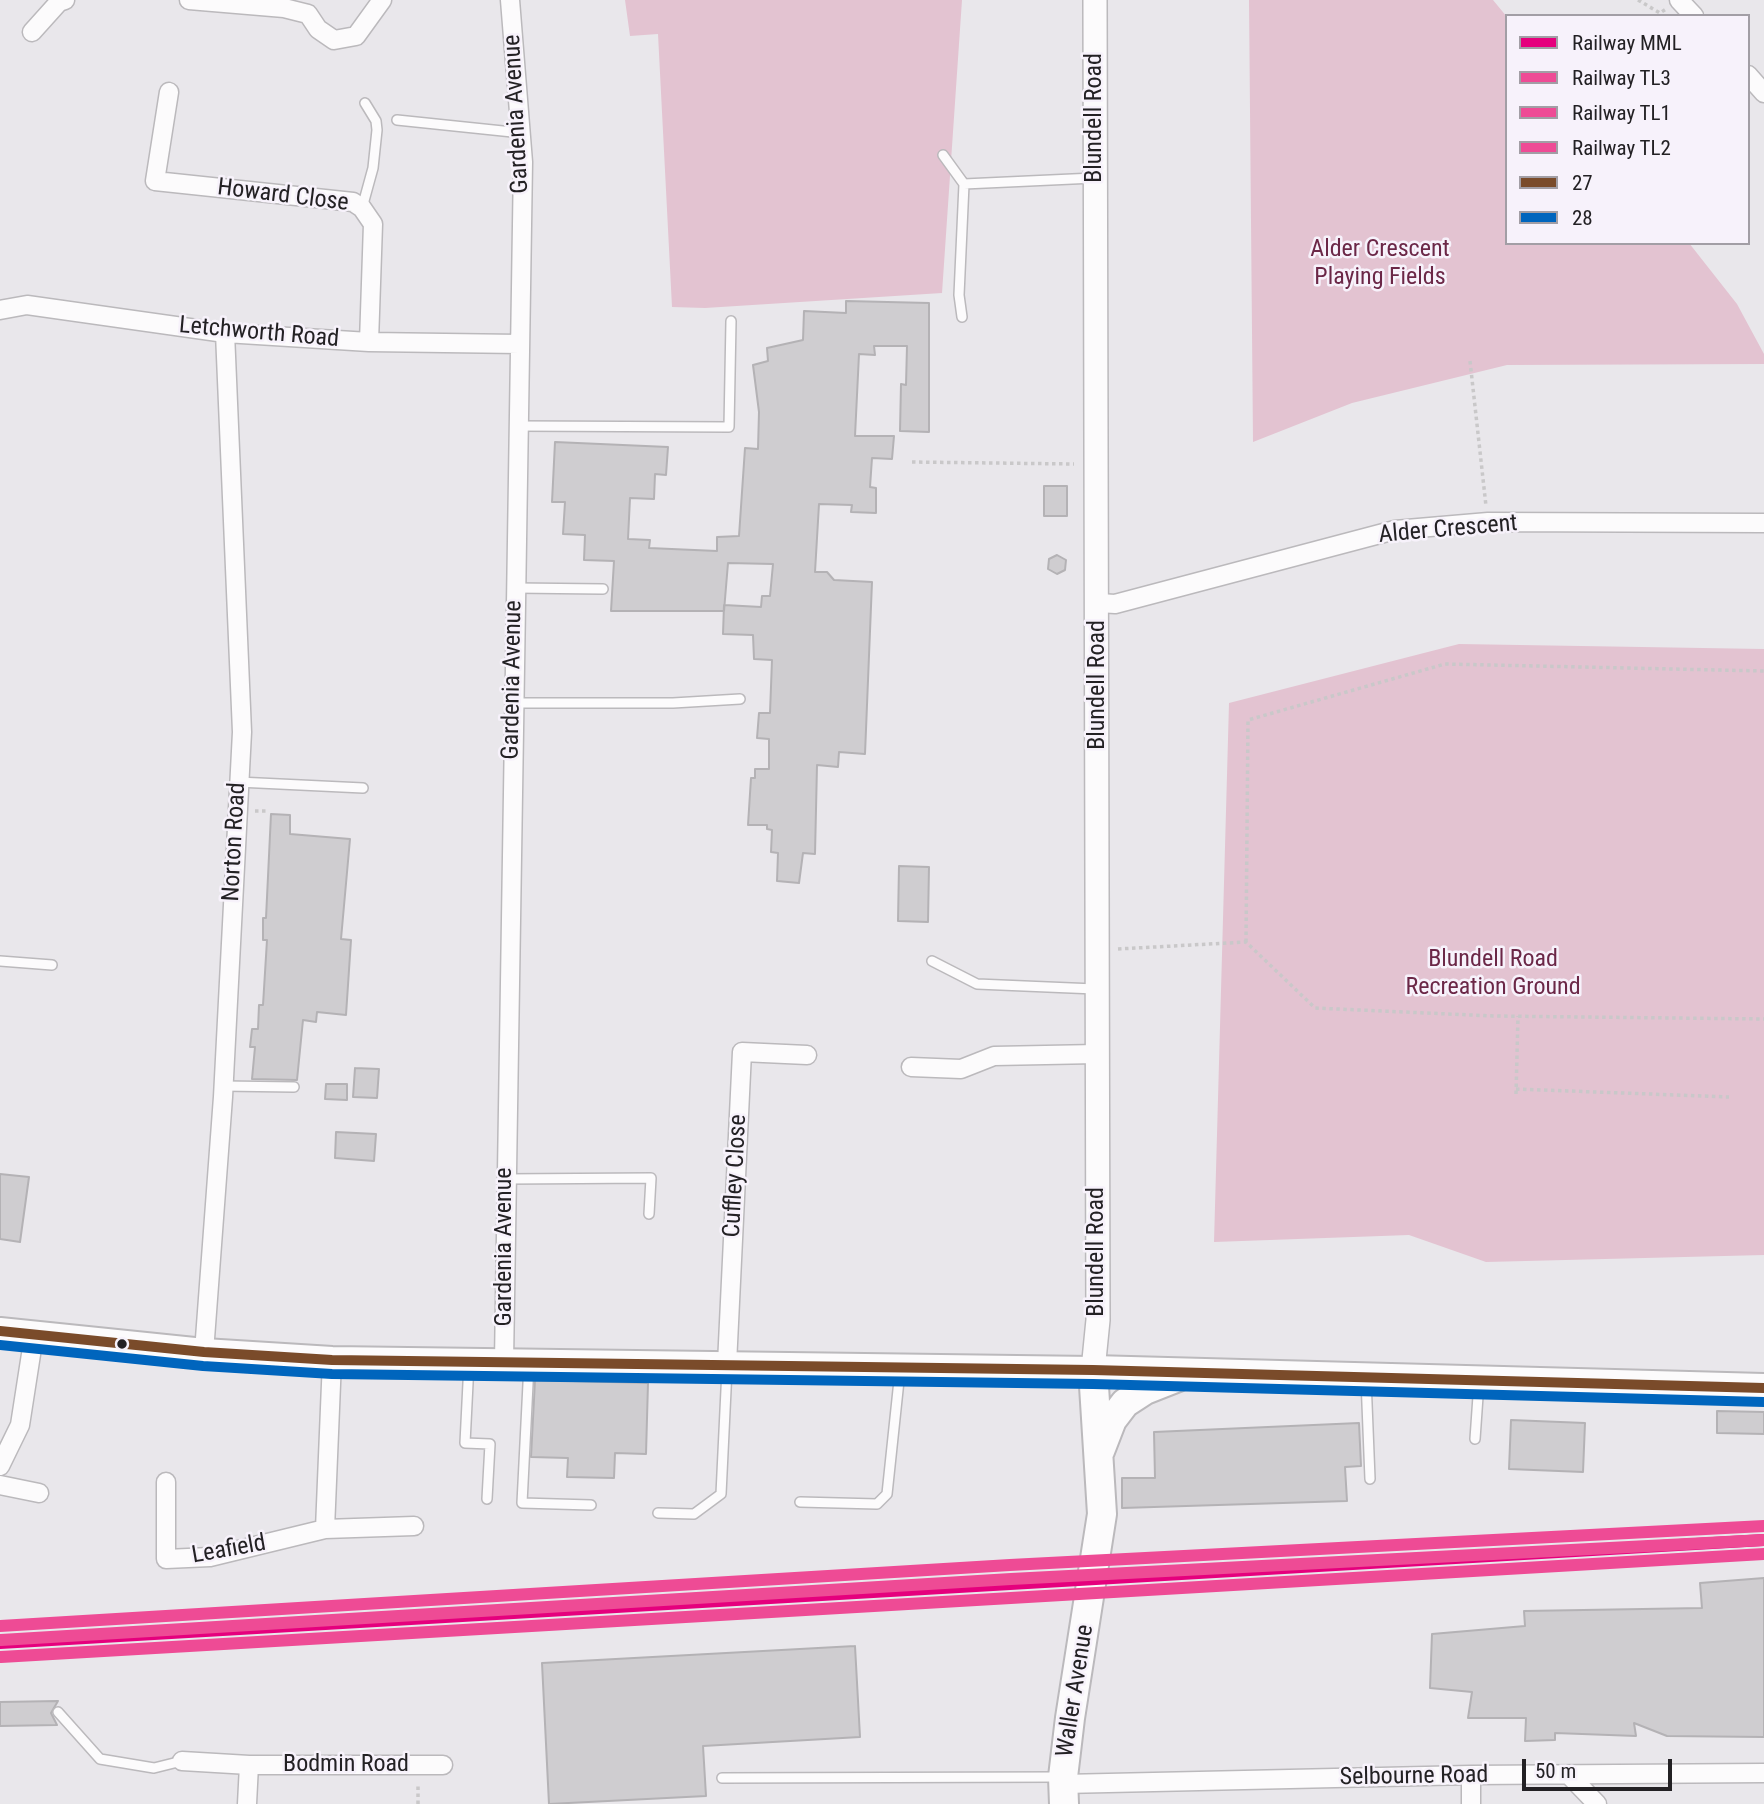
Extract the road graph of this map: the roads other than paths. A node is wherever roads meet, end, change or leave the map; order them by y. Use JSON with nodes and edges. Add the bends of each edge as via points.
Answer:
{"nodes":[{"id":1,"x":65,"y":0,"type":"edge"},
{"id":2,"x":189,"y":0,"type":"edge"},
{"id":3,"x":382,"y":0,"type":"edge"},
{"id":4,"x":510,"y":0,"type":"edge"},
{"id":5,"x":1095,"y":0,"type":"edge"},
{"id":6,"x":1679,"y":1,"type":"edge"},
{"id":7,"x":1691,"y":14,"type":"edge"},
{"id":8,"x":32,"y":32,"type":"dead end"},
{"id":9,"x":1750,"y":77,"type":"edge"},
{"id":10,"x":169,"y":92,"type":"dead end"},
{"id":11,"x":1764,"y":93,"type":"edge"},
{"id":12,"x":365,"y":103,"type":"dead end"},
{"id":13,"x":397,"y":120,"type":"dead end"},
{"id":14,"x":522,"y":133,"type":"junction"},
{"id":15,"x":943,"y":155,"type":"dead end"},
{"id":16,"x":1096,"y":177,"type":"junction"},
{"id":17,"x":964,"y":184,"type":"junction"},
{"id":18,"x":362,"y":208,"type":"junction"},
{"id":19,"x":0,"y":310,"type":"edge"},
{"id":20,"x":962,"y":317,"type":"dead end"},
{"id":21,"x":731,"y":321,"type":"dead end"},
{"id":22,"x":225,"y":333,"type":"junction"},
{"id":23,"x":369,"y":342,"type":"junction"},
{"id":24,"x":520,"y":344,"type":"junction"},
{"id":25,"x":517,"y":426,"type":"junction"},
{"id":26,"x":1764,"y":523,"type":"edge"},
{"id":27,"x":515,"y":588,"type":"junction"},
{"id":28,"x":603,"y":589,"type":"dead end"},
{"id":29,"x":1099,"y":603,"type":"junction"},
{"id":30,"x":740,"y":699,"type":"dead end"},
{"id":31,"x":512,"y":703,"type":"junction"},
{"id":32,"x":238,"y":782,"type":"junction"},
{"id":33,"x":363,"y":788,"type":"dead end"},
{"id":34,"x":0,"y":961,"type":"edge"},
{"id":35,"x":932,"y":961,"type":"dead end"},
{"id":36,"x":52,"y":965,"type":"dead end"},
{"id":37,"x":1097,"y":989,"type":"junction"},
{"id":38,"x":1097,"y":1054,"type":"junction"},
{"id":39,"x":807,"y":1055,"type":"dead end"},
{"id":40,"x":911,"y":1067,"type":"dead end"},
{"id":41,"x":223,"y":1086,"type":"junction"},
{"id":42,"x":294,"y":1087,"type":"dead end"},
{"id":43,"x":505,"y":1179,"type":"junction"},
{"id":44,"x":649,"y":1214,"type":"dead end"},
{"id":45,"x":0,"y":1331,"type":"edge"},
{"id":46,"x":34,"y":1335,"type":"junction"},
{"id":47,"x":204,"y":1352,"type":"junction"},
{"id":48,"x":332,"y":1360,"type":"junction"},
{"id":49,"x":517,"y":1361,"type":"junction"},
{"id":50,"x":469,"y":1362,"type":"junction"},
{"id":51,"x":727,"y":1364,"type":"junction"},
{"id":52,"x":900,"y":1366,"type":"junction"},
{"id":53,"x":1093,"y":1370,"type":"junction"},
{"id":54,"x":1186,"y":1373,"type":"junction"},
{"id":55,"x":1366,"y":1378,"type":"junction"},
{"id":56,"x":1479,"y":1381,"type":"junction"},
{"id":57,"x":1764,"y":1388,"type":"edge"},
{"id":58,"x":1475,"y":1439,"type":"dead end"},
{"id":59,"x":1099,"y":1452,"type":"junction"},
{"id":60,"x":0,"y":1466,"type":"edge"},
{"id":61,"x":1370,"y":1479,"type":"dead end"},
{"id":62,"x":166,"y":1482,"type":"dead end"},
{"id":63,"x":0,"y":1485,"type":"edge"},
{"id":64,"x":39,"y":1493,"type":"dead end"},
{"id":65,"x":488,"y":1499,"type":"dead end"},
{"id":66,"x":800,"y":1502,"type":"dead end"},
{"id":67,"x":591,"y":1505,"type":"dead end"},
{"id":68,"x":658,"y":1513,"type":"dead end"},
{"id":69,"x":414,"y":1526,"type":"dead end"},
{"id":70,"x":326,"y":1529,"type":"junction"},
{"id":71,"x":58,"y":1712,"type":"dead end"},
{"id":72,"x":182,"y":1761,"type":"joint"},
{"id":73,"x":248,"y":1765,"type":"junction"},
{"id":74,"x":443,"y":1765,"type":"dead end"},
{"id":75,"x":1764,"y":1773,"type":"edge"},
{"id":76,"x":1471,"y":1774,"type":"junction"},
{"id":77,"x":1570,"y":1776,"type":"junction"},
{"id":78,"x":722,"y":1778,"type":"dead end"},
{"id":79,"x":1064,"y":1789,"type":"edge"},
{"id":80,"x":247,"y":1804,"type":"edge"},
{"id":81,"x":1471,"y":1804,"type":"edge"},
{"id":82,"x":1597,"y":1804,"type":"edge"}],
"edges":[{"from":1,"to":8,"type":"street"},
{"from":2,"to":3,"type":"street","via":[[308,14],[318,29],[334,40],[356,36]]},
{"from":4,"to":14,"type":"street","name":"Gardenia Avenue"},
{"from":5,"to":16,"type":"street","name":"Blundell Road"},
{"from":6,"to":7,"type":"street"},
{"from":9,"to":11,"type":"street"},
{"from":10,"to":18,"type":"street","name":"Howard Close","via":[[155,181],[353,202]]},
{"from":12,"to":18,"type":"lane","via":[[377,130]]},
{"from":13,"to":14,"type":"lane"},
{"from":14,"to":24,"type":"street","name":"Gardenia Avenue"},
{"from":15,"to":17,"type":"lane"},
{"from":16,"to":17,"type":"lane"},
{"from":16,"to":29,"type":"street","name":"Blundell Road"},
{"from":17,"to":20,"type":"lane"},
{"from":18,"to":23,"type":"street","name":"Howard Close","via":[[373,224]]},
{"from":19,"to":22,"type":"street","name":"Letchworth Road","via":[[27,305]]},
{"from":21,"to":25,"type":"lane","via":[[729,427]]},
{"from":22,"to":23,"type":"street","name":"Letchworth Road"},
{"from":22,"to":32,"type":"street","name":"Norton Road","via":[[242,732]]},
{"from":23,"to":24,"type":"street","name":"Letchworth Road"},
{"from":24,"to":25,"type":"street","name":"Gardenia Avenue"},
{"from":25,"to":27,"type":"street","name":"Gardenia Avenue"},
{"from":26,"to":29,"type":"street","name":"Alder Crescent","via":[[1488,522],[1395,530],[1115,604]]},
{"from":27,"to":28,"type":"lane"},
{"from":27,"to":31,"type":"street","name":"Gardenia Avenue"},
{"from":29,"to":37,"type":"street","name":"Blundell Road"},
{"from":30,"to":31,"type":"lane"},
{"from":31,"to":43,"type":"street","name":"Gardenia Avenue"},
{"from":32,"to":33,"type":"lane"},
{"from":32,"to":41,"type":"street","name":"Norton Road"},
{"from":34,"to":36,"type":"lane"},
{"from":35,"to":37,"type":"lane","via":[[977,984]]},
{"from":37,"to":38,"type":"street","name":"Blundell Road"},
{"from":38,"to":40,"type":"street","via":[[994,1056],[961,1069]]},
{"from":38,"to":53,"type":"street","name":"Blundell Road","via":[[1098,1320]]},
{"from":39,"to":51,"type":"street","name":"Cuffley Close","via":[[742,1052]]},
{"from":41,"to":42,"type":"lane"},
{"from":41,"to":47,"type":"street","name":"Norton Road"},
{"from":43,"to":44,"type":"lane","via":[[650,1178]]},
{"from":43,"to":49,"type":"street","name":"Gardenia Avenue"},
{"from":45,"to":46,"type":"main road"},
{"from":46,"to":47,"type":"main road"},
{"from":46,"to":60,"type":"street","via":[[20,1425]]},
{"from":47,"to":48,"type":"main road"},
{"from":48,"to":50,"type":"main road"},
{"from":48,"to":70,"type":"street"},
{"from":49,"to":50,"type":"main road"},
{"from":49,"to":51,"type":"main road"},
{"from":49,"to":67,"type":"lane","via":[[522,1503]]},
{"from":50,"to":65,"type":"lane","via":[[465,1443],[490,1444]]},
{"from":51,"to":52,"type":"main road"},
{"from":51,"to":68,"type":"lane","via":[[721,1494],[694,1514]]},
{"from":52,"to":53,"type":"main road"},
{"from":52,"to":66,"type":"lane","via":[[887,1494],[877,1504]]},
{"from":53,"to":54,"type":"main road"},
{"from":53,"to":59,"type":"main road","name":"Waller Avenue"},
{"from":54,"to":55,"type":"main road"},
{"from":54,"to":59,"type":"main road","via":[[1125,1403],[1112,1420]]},
{"from":55,"to":56,"type":"main road"},
{"from":55,"to":61,"type":"lane"},
{"from":56,"to":57,"type":"main road"},
{"from":56,"to":58,"type":"lane"},
{"from":59,"to":79,"type":"main road","name":"Waller Avenue","via":[[1102,1514]]},
{"from":62,"to":70,"type":"street","name":"Leafield","via":[[166,1559],[210,1557]]},
{"from":63,"to":64,"type":"street"},
{"from":69,"to":70,"type":"street","name":"Leafield"},
{"from":71,"to":72,"type":"lane","via":[[100,1759],[154,1768]]},
{"from":72,"to":73,"type":"street","name":"Bodmin Road"},
{"from":73,"to":74,"type":"street","name":"Bodmin Road"},
{"from":73,"to":80,"type":"street","name":"Bodmin Road"},
{"from":75,"to":77,"type":"street","name":"Selbourne Road"},
{"from":76,"to":77,"type":"street","name":"Selbourne Road"},
{"from":76,"to":79,"type":"street","name":"Selbourne Road"},
{"from":76,"to":81,"type":"street"},
{"from":77,"to":82,"type":"street"},
{"from":78,"to":79,"type":"lane"}]}
